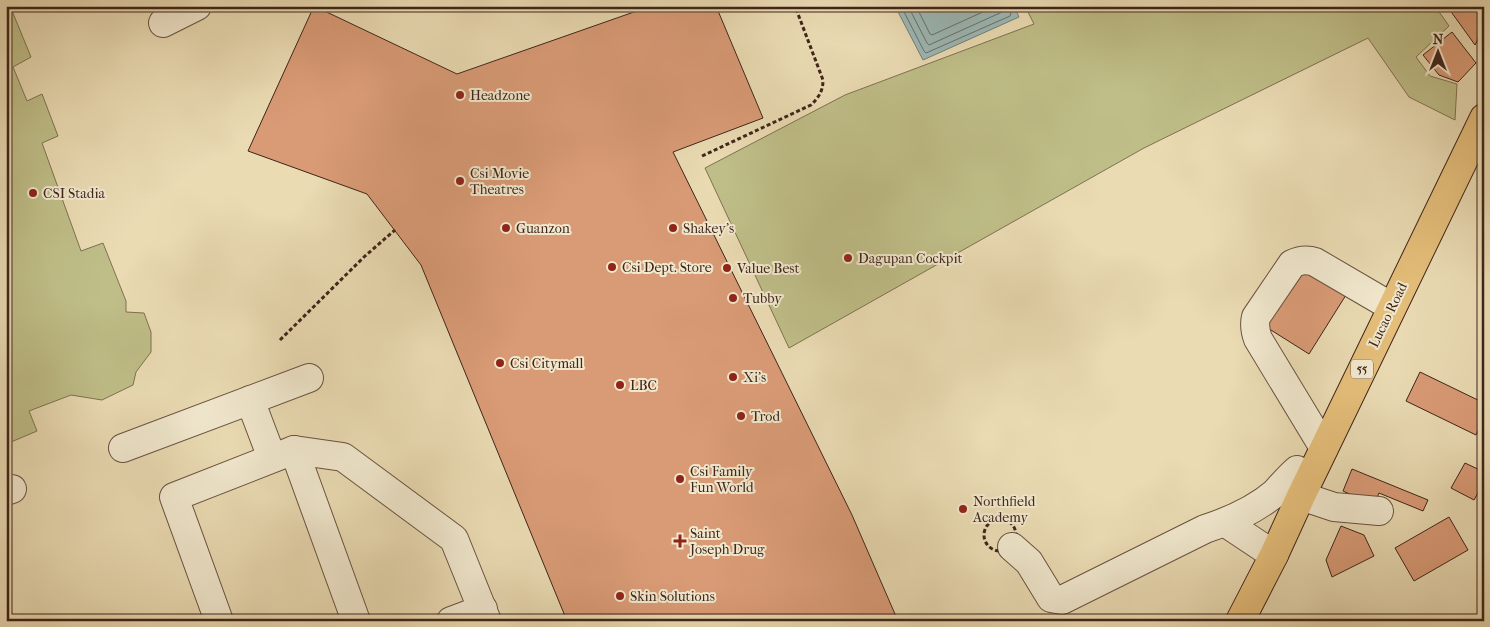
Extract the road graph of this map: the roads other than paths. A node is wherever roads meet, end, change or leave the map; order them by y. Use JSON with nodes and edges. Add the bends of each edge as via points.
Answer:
{"nodes":[{"id":1,"x":197,"y":6,"type":"edge"},
{"id":2,"x":163,"y":24,"type":"dead end"},
{"id":3,"x":1484,"y":118,"type":"edge"},
{"id":4,"x":1392,"y":307,"type":"junction"},
{"id":5,"x":309,"y":378,"type":"dead end"},
{"id":6,"x":250,"y":400,"type":"junction"},
{"id":7,"x":123,"y":448,"type":"dead end"},
{"id":8,"x":1324,"y":448,"type":"junction"},
{"id":9,"x":283,"y":454,"type":"junction"},
{"id":10,"x":1299,"y":483,"type":"junction"},
{"id":11,"x":1380,"y":511,"type":"dead end"},
{"id":12,"x":1226,"y":522,"type":"junction"},
{"id":13,"x":1012,"y":547,"type":"dead end"},
{"id":14,"x":1274,"y":555,"type":"junction"},
{"id":15,"x":485,"y":615,"type":"edge"},
{"id":16,"x":219,"y":621,"type":"edge"},
{"id":17,"x":356,"y":621,"type":"edge"},
{"id":18,"x":451,"y":621,"type":"edge"},
{"id":19,"x":1240,"y":621,"type":"edge"}],
"edges":[{"from":1,"to":2,"type":"lane"},
{"from":3,"to":4,"type":"highway","name":"Lucao Road","number":"55"},
{"from":4,"to":8,"type":"highway","name":"Lucao Road","number":"55"},
{"from":4,"to":8,"type":"lane","via":[[1315,262],[1300,260],[1292,264],[1256,317],[1258,338]]},
{"from":5,"to":6,"type":"lane"},
{"from":6,"to":7,"type":"lane"},
{"from":6,"to":9,"type":"lane"},
{"from":8,"to":10,"type":"highway","name":"Lucao Road","number":"55"},
{"from":9,"to":15,"type":"lane","via":[[343,457],[454,539]]},
{"from":9,"to":16,"type":"lane","via":[[174,497]]},
{"from":9,"to":17,"type":"lane"},
{"from":10,"to":11,"type":"lane","via":[[1334,507]]},
{"from":10,"to":12,"type":"lane"},
{"from":10,"to":14,"type":"highway","name":"Lucao Road","number":"55"},
{"from":12,"to":13,"type":"lane","via":[[1062,600],[1052,598],[1029,562]]},
{"from":12,"to":14,"type":"lane"},
{"from":14,"to":19,"type":"highway","name":"Lucao Road","number":"55"},
{"from":15,"to":18,"type":"lane"}]}
